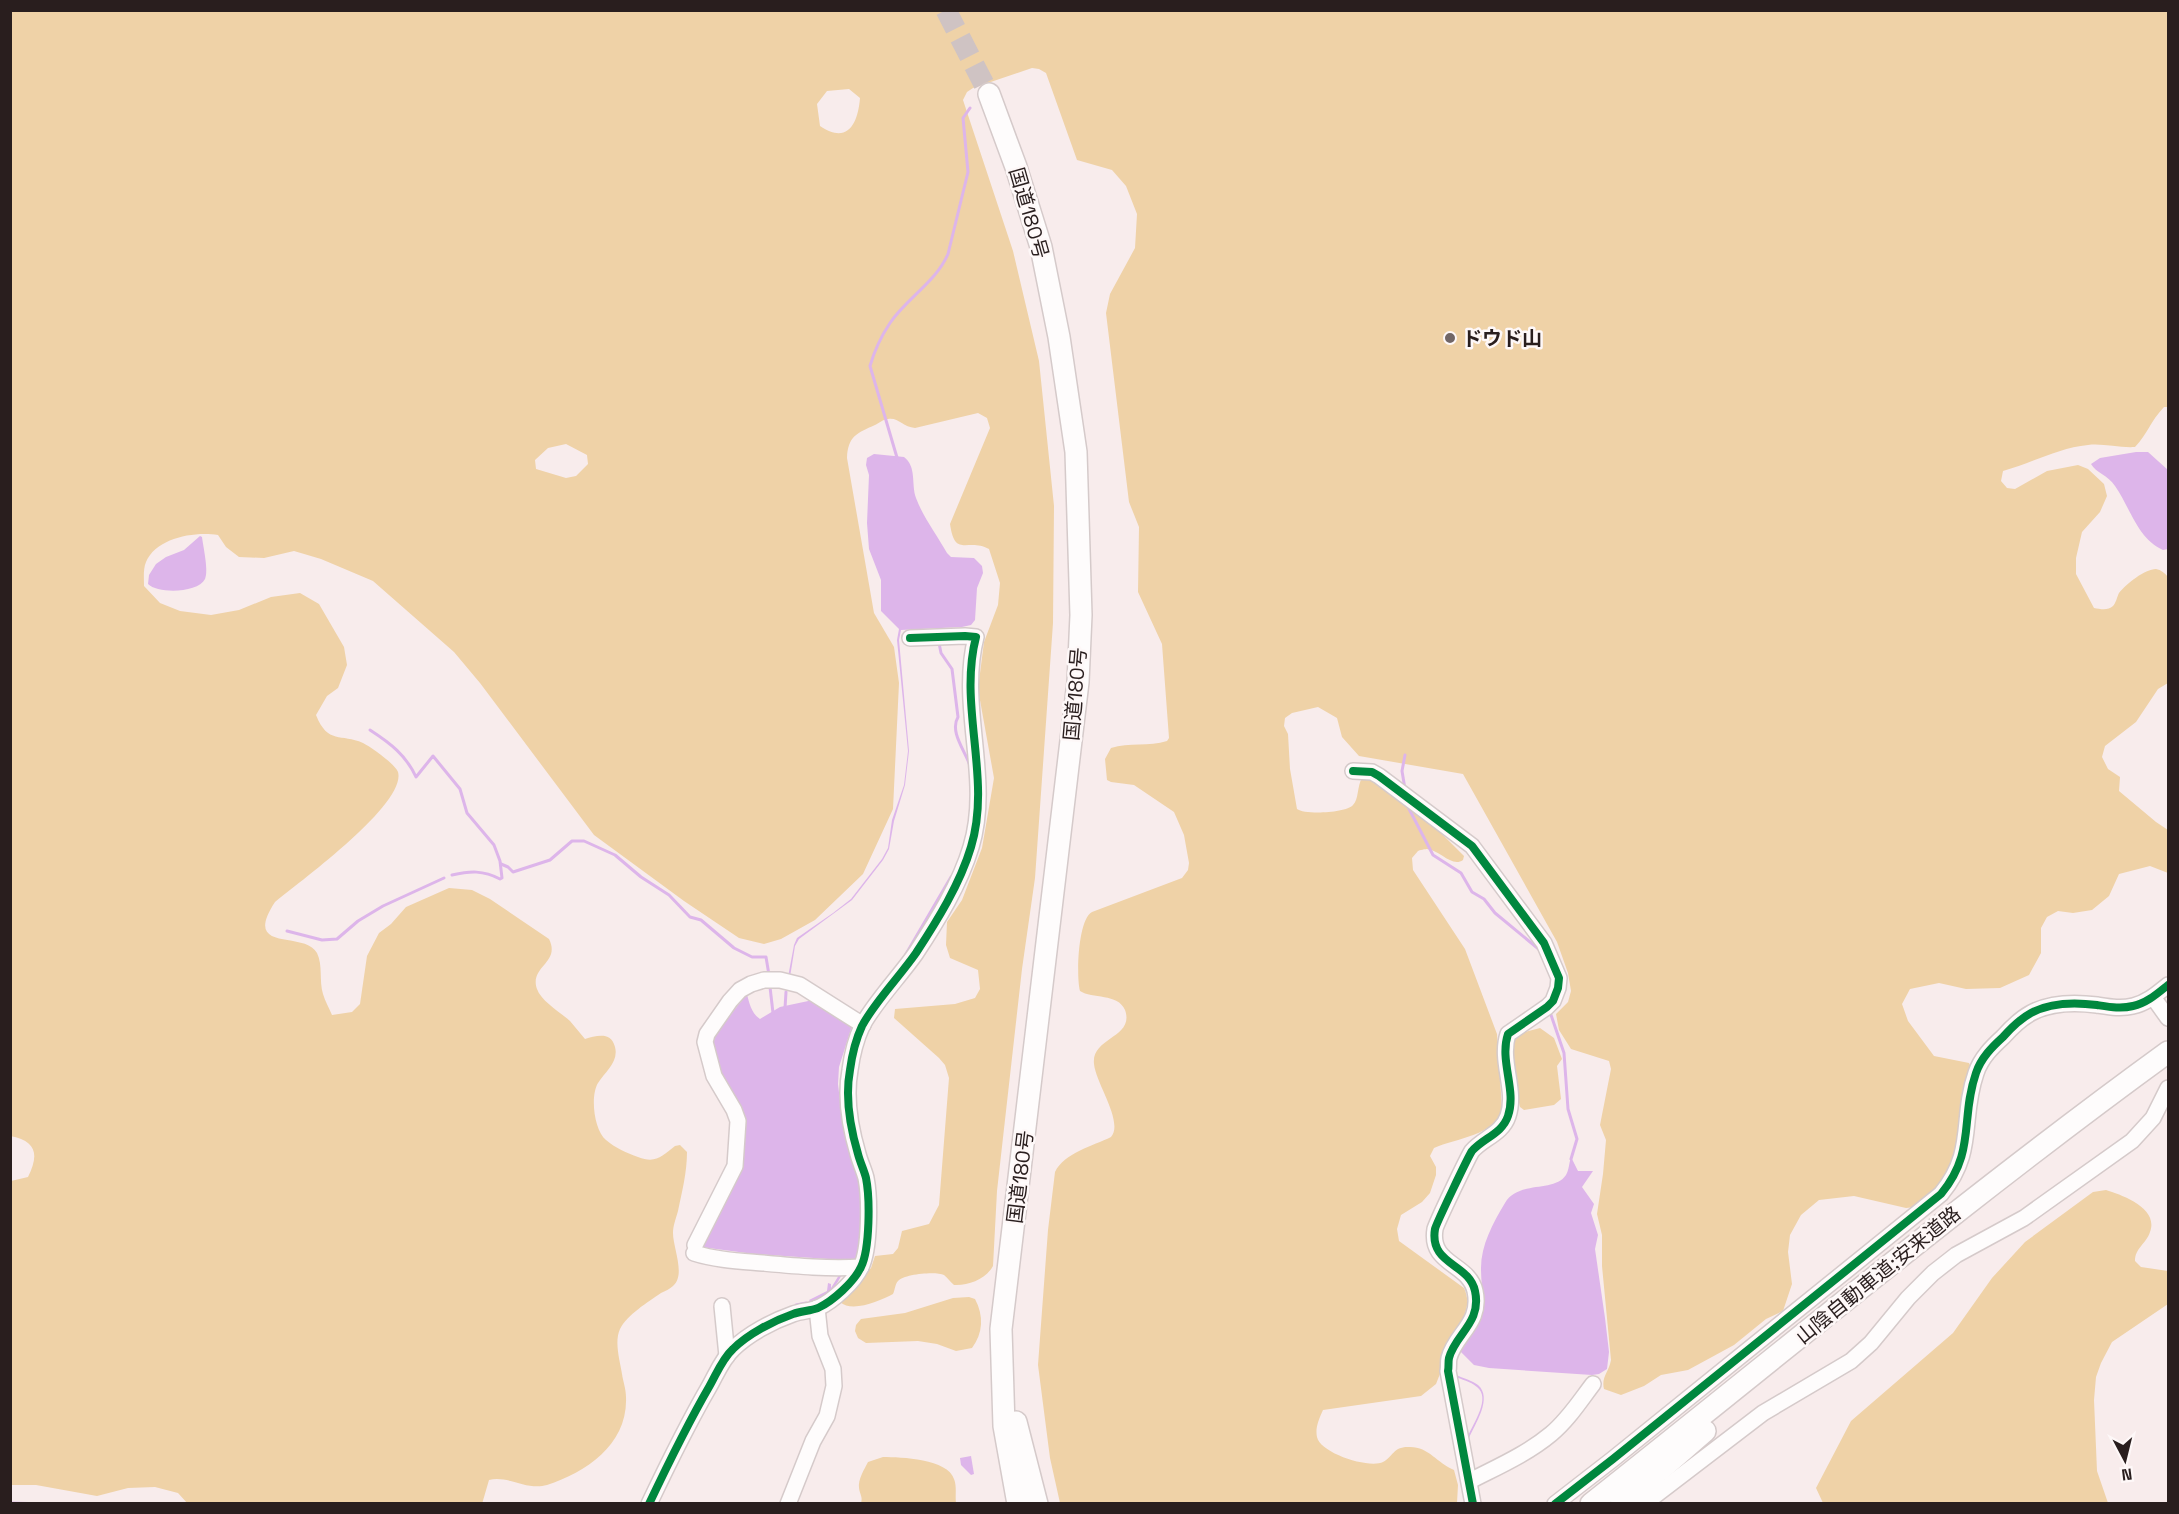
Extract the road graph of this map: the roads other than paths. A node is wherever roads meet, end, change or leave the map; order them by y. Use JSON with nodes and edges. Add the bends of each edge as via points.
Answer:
{"nodes":[{"id":1,"x":989,"y":94,"type":"tunnel mouth"},
{"id":2,"x":909,"y":638,"type":"dead end"},
{"id":3,"x":1353,"y":771,"type":"dead end"},
{"id":4,"x":2169,"y":986,"type":"edge"},
{"id":5,"x":2153,"y":997,"type":"junction"},
{"id":6,"x":2169,"y":1018,"type":"edge"},
{"id":7,"x":863,"y":1025,"type":"junction"},
{"id":8,"x":2168,"y":1052,"type":"edge"},
{"id":9,"x":2167,"y":1091,"type":"edge"},
{"id":10,"x":849,"y":1268,"type":"junction"},
{"id":11,"x":1005,"y":1302,"type":"junction"},
{"id":12,"x":722,"y":1305,"type":"dead end"},
{"id":13,"x":817,"y":1308,"type":"junction"},
{"id":14,"x":1831,"y":1314,"type":"junction"},
{"id":15,"x":727,"y":1356,"type":"junction"},
{"id":16,"x":1748,"y":1380,"type":"junction"},
{"id":17,"x":1593,"y":1384,"type":"dead end"},
{"id":18,"x":1470,"y":1481,"type":"junction"},
{"id":19,"x":649,"y":1503,"type":"edge"},
{"id":20,"x":788,"y":1503,"type":"edge"},
{"id":21,"x":1018,"y":1503,"type":"edge"},
{"id":22,"x":1037,"y":1503,"type":"edge"},
{"id":23,"x":1473,"y":1503,"type":"edge"},
{"id":24,"x":1555,"y":1503,"type":"edge"},
{"id":25,"x":1575,"y":1503,"type":"edge"},
{"id":26,"x":1591,"y":1503,"type":"edge"},
{"id":27,"x":1621,"y":1503,"type":"edge"},
{"id":28,"x":1644,"y":1503,"type":"edge"}],
"edges":[{"from":1,"to":11,"type":"highway","name":"国道180号","via":[[1041,248],[1059,337],[1076,452],[1081,615],[1078,682]]},
{"from":2,"to":7,"type":"street","via":[[976,637],[970,692],[979,787],[977,821],[971,849],[952,892],[915,954]]},
{"from":3,"to":18,"type":"street","via":[[1379,776],[1472,846],[1544,943],[1559,978],[1552,1001],[1508,1034],[1505,1056],[1509,1114],[1504,1125],[1468,1155],[1434,1237],[1439,1254],[1469,1278],[1475,1289],[1472,1321],[1450,1356],[1448,1371]]},
{"from":4,"to":5,"type":"street"},
{"from":5,"to":6,"type":"street"},
{"from":5,"to":24,"type":"street","via":[[2122,1008],[2082,1003],[2051,1005],[2016,1023],[1987,1052],[1976,1072],[1964,1154],[1954,1178],[1941,1194]]},
{"from":7,"to":10,"type":"street","via":[[852,1058],[848,1091],[853,1133],[866,1179],[867,1244]]},
{"from":7,"to":10,"type":"street","via":[[800,985],[764,980],[740,990],[705,1042],[714,1076],[738,1121],[735,1166],[694,1249],[724,1260]]},
{"from":8,"to":14,"type":"highway","name":"山陰自動車道;安来道路","via":[[1990,1185]]},
{"from":9,"to":28,"type":"street","via":[[2153,1118],[2132,1141],[2024,1218],[1956,1255],[1908,1298],[1851,1361],[1763,1413]]},
{"from":10,"to":13,"type":"street","via":[[854,1277]]},
{"from":11,"to":21,"type":"highway","name":"国道180号","via":[[1001,1329],[1004,1426]]},
{"from":11,"to":22,"type":"highway","name":"国道180号","via":[[1017,1426]]},
{"from":12,"to":15,"type":"street"},
{"from":13,"to":15,"type":"street","via":[[776,1321]]},
{"from":13,"to":20,"type":"street","via":[[820,1336],[833,1369],[834,1386],[827,1416]]},
{"from":14,"to":16,"type":"highway","name":"山陰自動車道;安来道路"},
{"from":14,"to":27,"type":"highway"},
{"from":15,"to":19,"type":"street"},
{"from":16,"to":25,"type":"highway"},
{"from":16,"to":26,"type":"highway","name":"山陰自動車道;安来道路"},
{"from":17,"to":18,"type":"street","via":[[1553,1433]]},
{"from":18,"to":23,"type":"street"}]}
